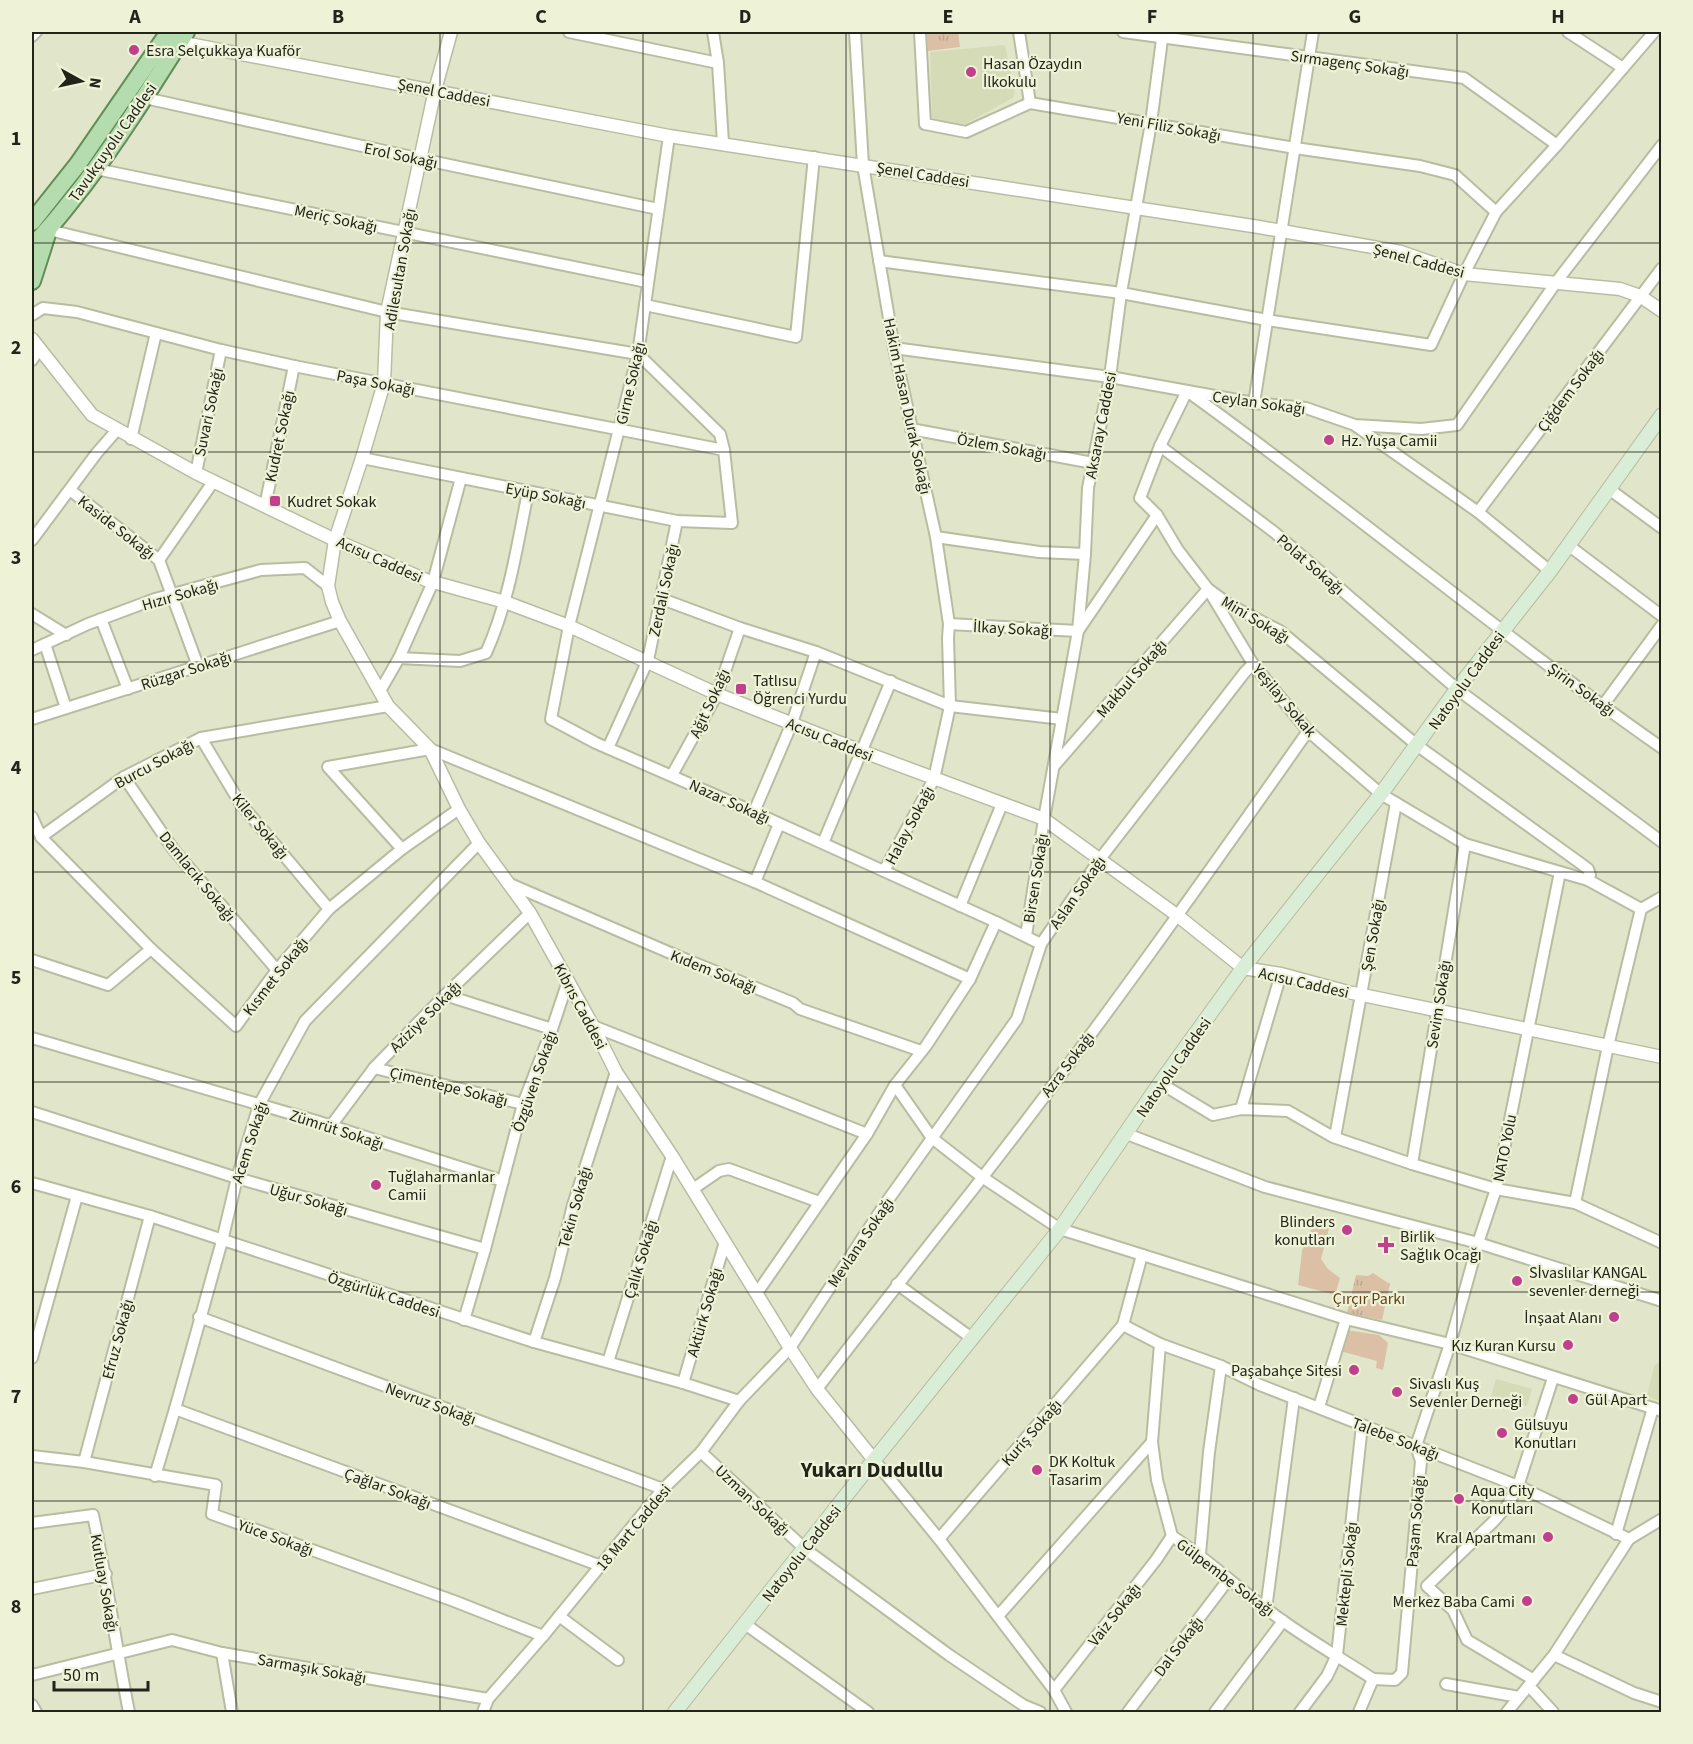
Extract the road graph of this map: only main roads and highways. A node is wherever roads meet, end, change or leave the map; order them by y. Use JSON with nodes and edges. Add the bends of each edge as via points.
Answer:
{"nodes":[{"id":1,"x":178,"y":35,"type":"edge"},
{"id":2,"x":32,"y":222,"type":"edge"},
{"id":3,"x":49,"y":230,"type":"junction"},
{"id":4,"x":32,"y":246,"type":"edge"},
{"id":5,"x":32,"y":282,"type":"edge"},
{"id":6,"x":1662,"y":415,"type":"edge"},
{"id":7,"x":1657,"y":433,"type":"edge"},
{"id":8,"x":675,"y":1713,"type":"edge"}],
"edges":[{"from":1,"to":2,"type":"main road"},
{"from":1,"to":3,"type":"main road","name":"Tavukçuyolu Caddesi","via":[[145,98]]},
{"from":3,"to":4,"type":"main road","name":"Tavukçuyolu Caddesi"},
{"from":3,"to":5,"type":"main road"},
{"from":6,"to":7,"type":"main road","name":"Natoyolu Caddesi"},
{"from":7,"to":8,"type":"main road","name":"Natoyolu Caddesi","via":[[1609,489],[1456,689],[1418,746],[1243,968],[1060,1229]]}]}
